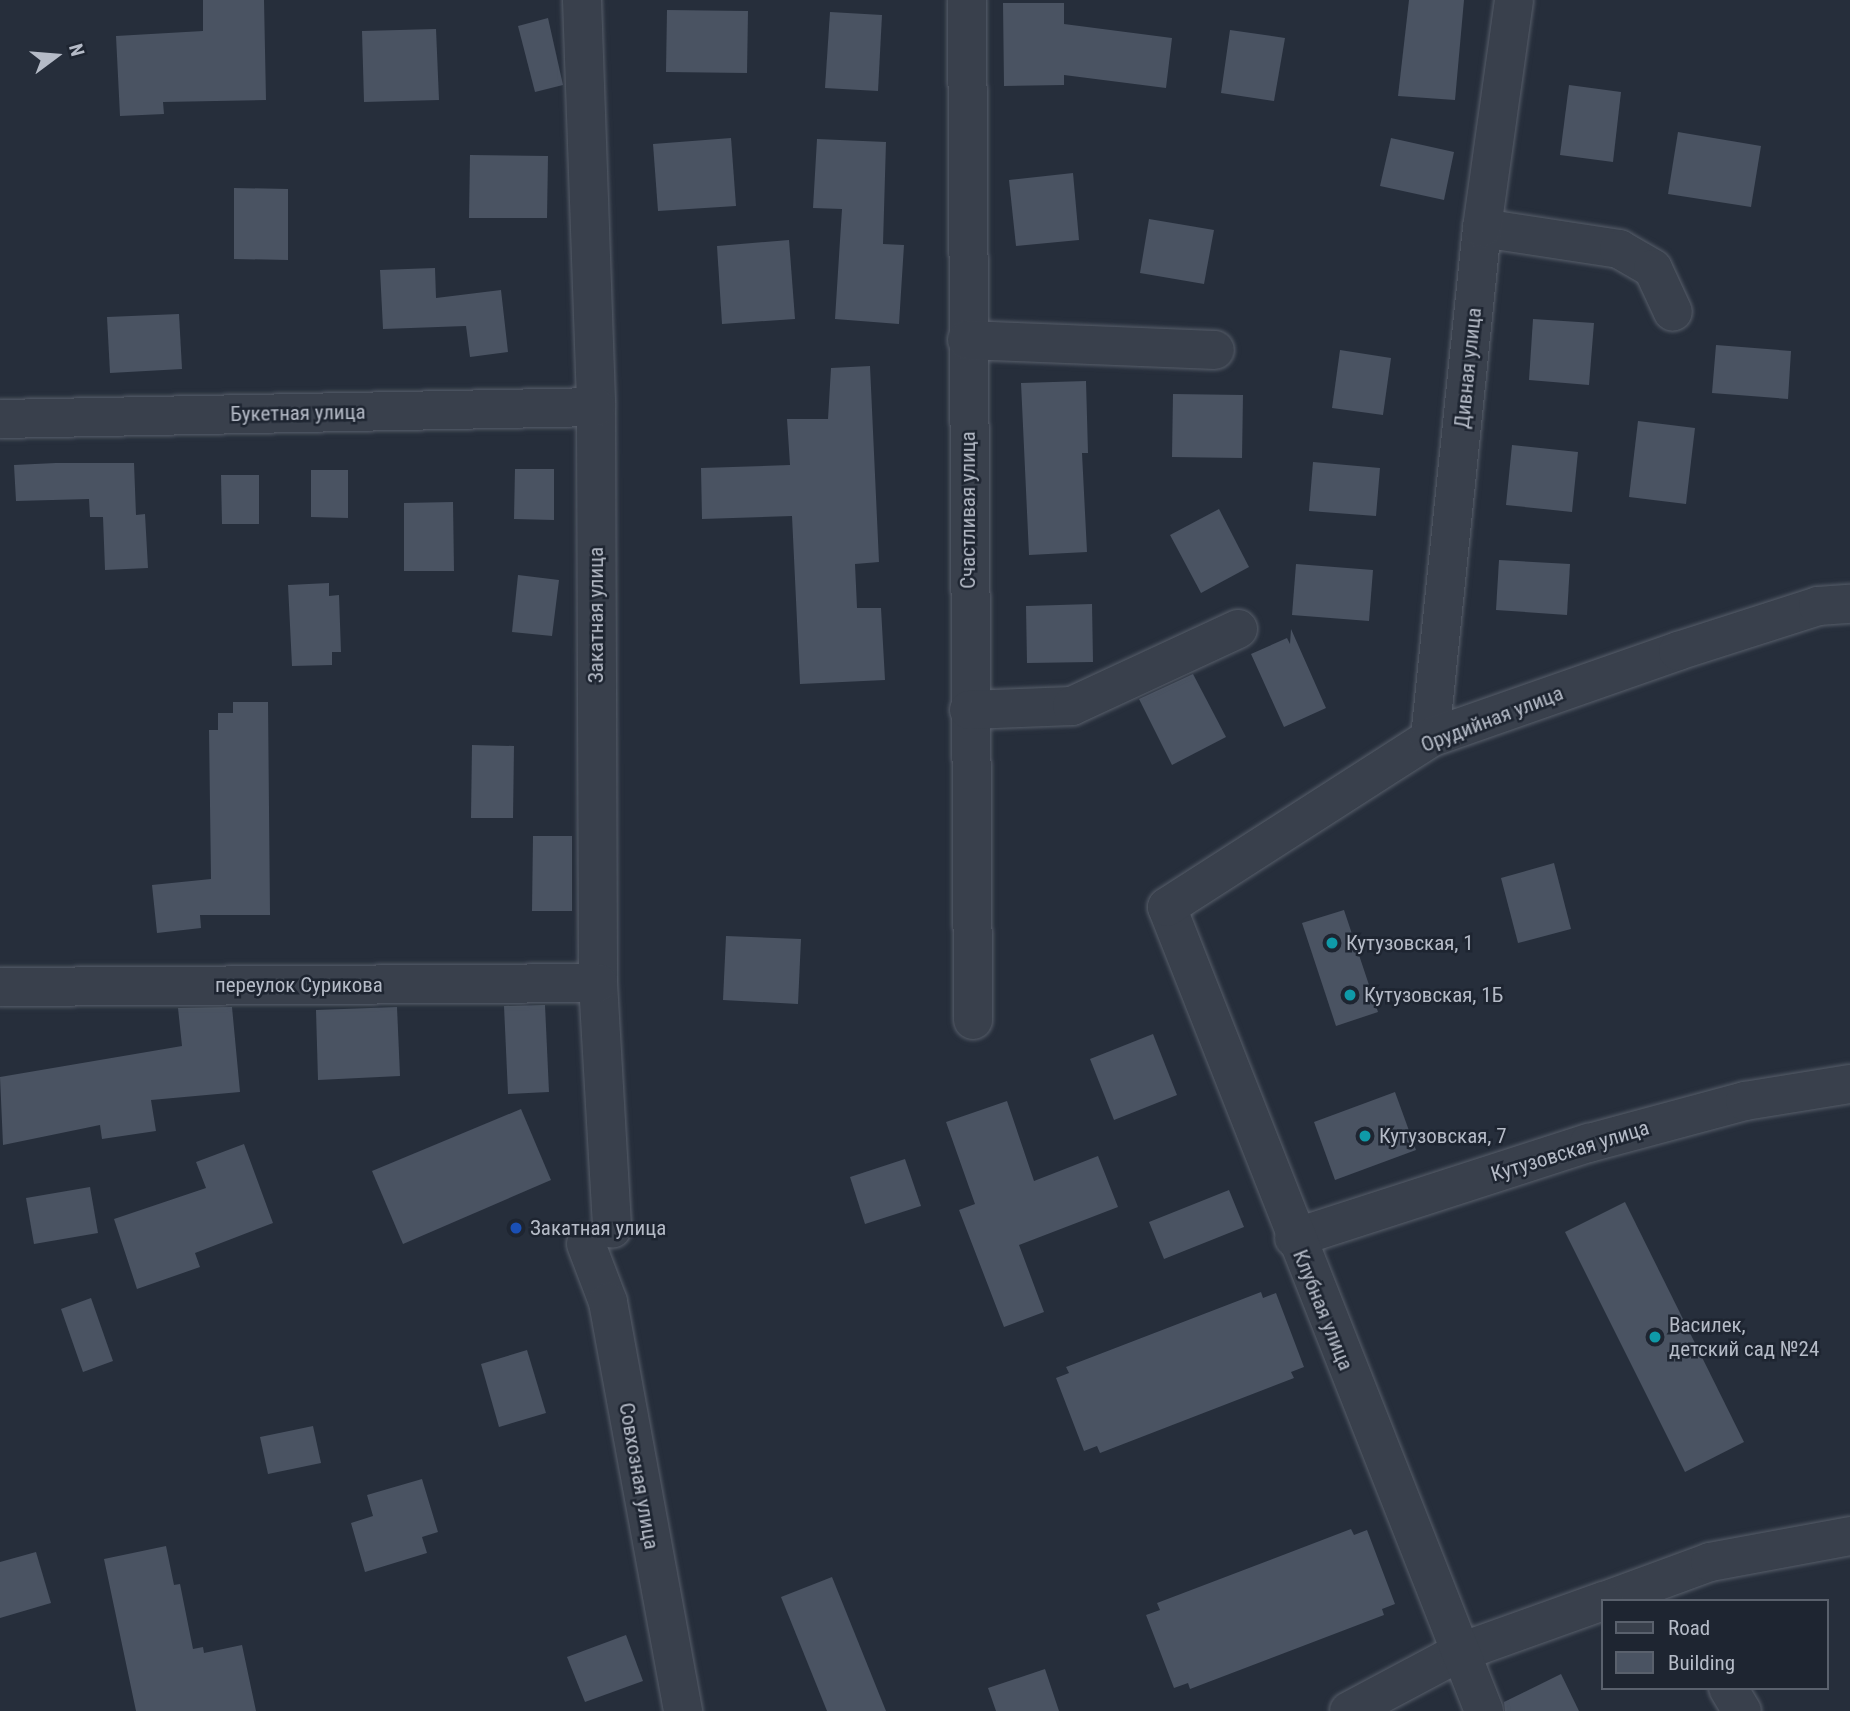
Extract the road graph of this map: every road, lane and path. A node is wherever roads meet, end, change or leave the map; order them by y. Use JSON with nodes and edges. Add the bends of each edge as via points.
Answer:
{"nodes":[{"id":1,"x":582,"y":0,"type":"edge"},
{"id":2,"x":967,"y":0,"type":"edge"},
{"id":3,"x":1514,"y":0,"type":"edge"},
{"id":4,"x":1482,"y":228,"type":"junction"},
{"id":5,"x":1673,"y":312,"type":"dead end"},
{"id":6,"x":967,"y":340,"type":"junction"},
{"id":7,"x":1215,"y":350,"type":"dead end"},
{"id":8,"x":596,"y":407,"type":"junction"},
{"id":9,"x":0,"y":419,"type":"edge"},
{"id":10,"x":1850,"y":604,"type":"edge"},
{"id":11,"x":1238,"y":629,"type":"dead end"},
{"id":12,"x":969,"y":710,"type":"junction"},
{"id":13,"x":1430,"y":738,"type":"junction"},
{"id":14,"x":1167,"y":907,"type":"joint"},
{"id":15,"x":598,"y":983,"type":"junction"},
{"id":16,"x":0,"y":987,"type":"edge"},
{"id":17,"x":972,"y":1020,"type":"dead end"},
{"id":18,"x":1850,"y":1084,"type":"edge"},
{"id":19,"x":599,"y":1236,"type":"joint"},
{"id":20,"x":1294,"y":1238,"type":"junction"},
{"id":21,"x":1850,"y":1536,"type":"edge"},
{"id":22,"x":1668,"y":1590,"type":"edge"},
{"id":23,"x":1615,"y":1599,"type":"edge"},
{"id":24,"x":1602,"y":1601,"type":"edge"},
{"id":25,"x":1458,"y":1653,"type":"junction"},
{"id":26,"x":1729,"y":1690,"type":"edge"},
{"id":27,"x":683,"y":1711,"type":"edge"},
{"id":28,"x":1349,"y":1711,"type":"edge"},
{"id":29,"x":1484,"y":1711,"type":"edge"},
{"id":30,"x":1742,"y":1711,"type":"edge"}],
"edges":[{"from":1,"to":8,"type":"street","name":"Закатная улица"},
{"from":2,"to":6,"type":"street","name":"Счастливая улица"},
{"from":3,"to":4,"type":"street","name":"Дивная улица"},
{"from":4,"to":5,"type":"street","via":[[1619,249],[1653,269]]},
{"from":4,"to":13,"type":"street","name":"Дивная улица"},
{"from":6,"to":7,"type":"street"},
{"from":6,"to":12,"type":"street","name":"Счастливая улица"},
{"from":8,"to":9,"type":"street","name":"Букетная улица"},
{"from":8,"to":15,"type":"street","name":"Закатная улица"},
{"from":10,"to":13,"type":"street","name":"Орудийная улица","via":[[1818,606],[1678,650]]},
{"from":11,"to":12,"type":"street","via":[[1072,706]]},
{"from":12,"to":17,"type":"street","name":"Счастливая улица"},
{"from":13,"to":14,"type":"street","name":"Орудийная улица"},
{"from":14,"to":20,"type":"street","name":"Клубная улица"},
{"from":15,"to":16,"type":"street","name":"переулок Сурикова"},
{"from":15,"to":19,"type":"street","name":"Закатная улица"},
{"from":18,"to":20,"type":"street","name":"Кутузовская улица","via":[[1745,1101],[1589,1143]]},
{"from":19,"to":27,"type":"street","name":"Совхозная улица"},
{"from":20,"to":25,"type":"street","name":"Клубная улица"},
{"from":21,"to":22,"type":"street","via":[[1710,1562]]},
{"from":22,"to":23,"type":"street"},
{"from":24,"to":25,"type":"street"},
{"from":25,"to":28,"type":"street"},
{"from":25,"to":29,"type":"street","name":"Клубная улица"},
{"from":26,"to":30,"type":"street"}]}
